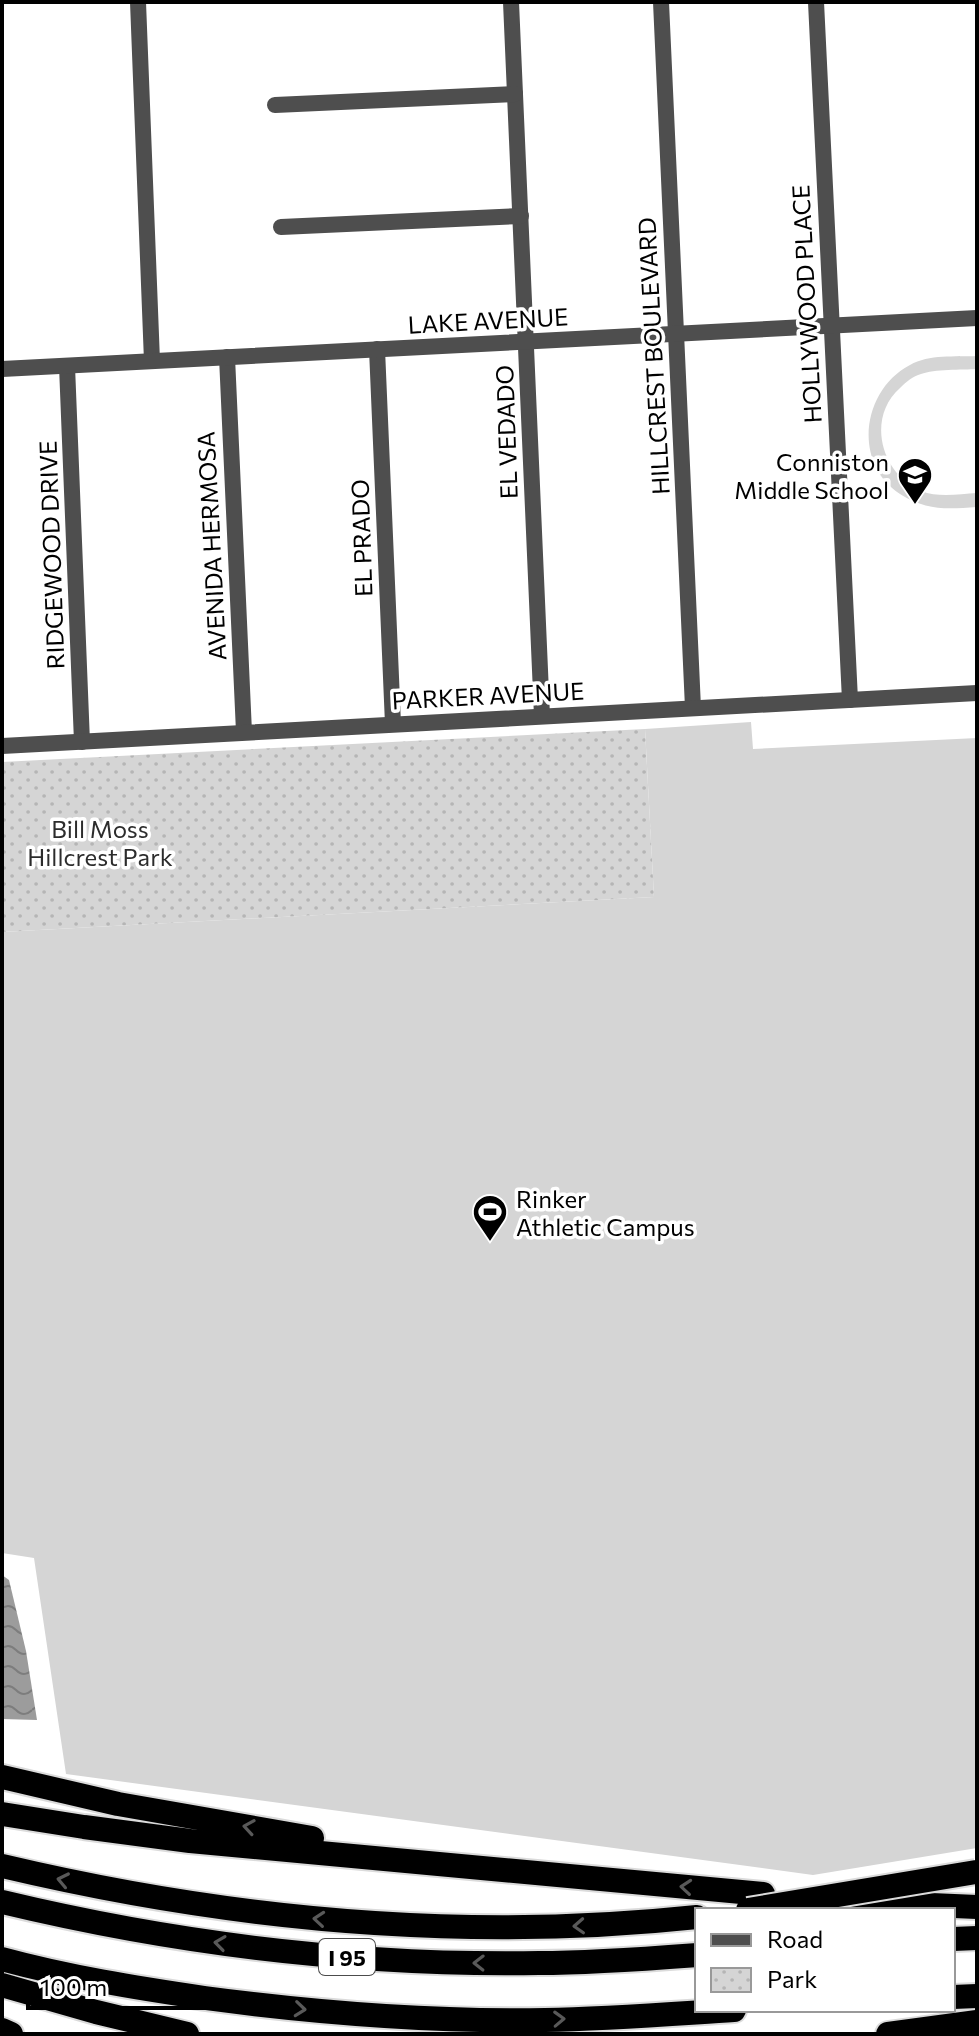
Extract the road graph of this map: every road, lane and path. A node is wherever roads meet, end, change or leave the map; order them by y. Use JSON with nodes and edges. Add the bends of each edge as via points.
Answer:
{"nodes":[{"id":1,"x":138,"y":2,"type":"edge"},
{"id":2,"x":511,"y":2,"type":"edge"},
{"id":3,"x":661,"y":2,"type":"edge"},
{"id":4,"x":816,"y":2,"type":"edge"},
{"id":5,"x":515,"y":94,"type":"junction"},
{"id":6,"x":275,"y":105,"type":"dead end"},
{"id":7,"x":521,"y":216,"type":"junction"},
{"id":8,"x":281,"y":227,"type":"dead end"},
{"id":9,"x":977,"y":318,"type":"edge"},
{"id":10,"x":832,"y":326,"type":"junction"},
{"id":11,"x":676,"y":334,"type":"junction"},
{"id":12,"x":526,"y":342,"type":"junction"},
{"id":13,"x":377,"y":349,"type":"junction"},
{"id":14,"x":227,"y":357,"type":"junction"},
{"id":15,"x":152,"y":361,"type":"junction"},
{"id":16,"x":67,"y":366,"type":"junction"},
{"id":17,"x":2,"y":369,"type":"edge"},
{"id":18,"x":977,"y":693,"type":"edge"},
{"id":19,"x":850,"y":700,"type":"junction"},
{"id":20,"x":693,"y":708,"type":"junction"},
{"id":21,"x":542,"y":716,"type":"junction"},
{"id":22,"x":393,"y":724,"type":"junction"},
{"id":23,"x":244,"y":732,"type":"junction"},
{"id":24,"x":82,"y":742,"type":"junction"},
{"id":25,"x":2,"y":746,"type":"edge"},
{"id":26,"x":2,"y":1777,"type":"edge"},
{"id":27,"x":2,"y":1814,"type":"edge"},
{"id":28,"x":435,"y":1864,"type":"junction"},
{"id":29,"x":2,"y":1866,"type":"edge"},
{"id":30,"x":976,"y":1872,"type":"edge"},
{"id":31,"x":2,"y":1902,"type":"edge"},
{"id":32,"x":756,"y":1902,"type":"edge"},
{"id":33,"x":862,"y":1902,"type":"dead end"},
{"id":34,"x":977,"y":1907,"type":"edge"},
{"id":35,"x":695,"y":1917,"type":"edge"},
{"id":36,"x":977,"y":1938,"type":"edge"},
{"id":37,"x":955,"y":1939,"type":"edge"},
{"id":38,"x":695,"y":1955,"type":"edge"},
{"id":39,"x":2,"y":1959,"type":"edge"},
{"id":40,"x":2,"y":1985,"type":"edge"},
{"id":41,"x":977,"y":1996,"type":"edge"},
{"id":42,"x":955,"y":1997,"type":"edge"},
{"id":43,"x":695,"y":2012,"type":"edge"},
{"id":44,"x":977,"y":2022,"type":"edge"},
{"id":45,"x":2,"y":2030,"type":"edge"},
{"id":46,"x":11,"y":2034,"type":"edge"},
{"id":47,"x":187,"y":2034,"type":"edge"},
{"id":48,"x":888,"y":2034,"type":"edge"}],
"edges":[{"from":1,"to":15,"type":"street"},
{"from":2,"to":5,"type":"street","name":"EL VEDADO"},
{"from":3,"to":11,"type":"street","name":"HILLCREST BOULEVARD"},
{"from":4,"to":10,"type":"street","name":"HOLLYWOOD PLACE"},
{"from":5,"to":6,"type":"street"},
{"from":5,"to":7,"type":"street","name":"EL VEDADO"},
{"from":7,"to":8,"type":"street"},
{"from":7,"to":12,"type":"street","name":"EL VEDADO"},
{"from":9,"to":10,"type":"street","name":"LAKE AVENUE"},
{"from":10,"to":11,"type":"street","name":"LAKE AVENUE"},
{"from":10,"to":19,"type":"street","name":"HOLLYWOOD PLACE"},
{"from":11,"to":12,"type":"street","name":"LAKE AVENUE"},
{"from":11,"to":20,"type":"street","name":"HILLCREST BOULEVARD"},
{"from":12,"to":13,"type":"street","name":"LAKE AVENUE"},
{"from":12,"to":21,"type":"street","name":"EL VEDADO"},
{"from":13,"to":14,"type":"street","name":"LAKE AVENUE"},
{"from":13,"to":22,"type":"street","name":"EL PRADO"},
{"from":14,"to":15,"type":"street","name":"LAKE AVENUE"},
{"from":14,"to":23,"type":"street","name":"AVENIDA HERMOSA"},
{"from":15,"to":16,"type":"street","name":"LAKE AVENUE"},
{"from":16,"to":17,"type":"street","name":"LAKE AVENUE"},
{"from":16,"to":24,"type":"street","name":"RIDGEWOOD DRIVE"},
{"from":18,"to":19,"type":"street","name":"PARKER AVENUE"},
{"from":19,"to":20,"type":"street","name":"PARKER AVENUE"},
{"from":20,"to":21,"type":"street","name":"PARKER AVENUE"},
{"from":21,"to":22,"type":"street","name":"PARKER AVENUE"},
{"from":22,"to":23,"type":"street","name":"PARKER AVENUE"},
{"from":23,"to":24,"type":"street","name":"PARKER AVENUE"},
{"from":24,"to":25,"type":"street","name":"PARKER AVENUE"},
{"from":28,"to":26,"type":"highway","one_way":true},
{"from":27,"to":28,"type":"highway","via":[[157,1837]]},
{"from":32,"to":28,"type":"highway","one_way":true},
{"from":35,"to":29,"type":"highway","one_way":true,"via":[[510,1928],[315,1919],[152,1897]]},
{"from":30,"to":32,"type":"highway","bridge":true},
{"from":38,"to":31,"type":"highway","number":"I 95","one_way":true,"via":[[538,1964],[354,1958],[171,1936]]},
{"from":33,"to":34,"type":"highway"},
{"from":36,"to":37,"type":"highway"},
{"from":39,"to":43,"type":"highway","number":"I 95","one_way":true,"via":[[171,1993],[346,2014],[536,2020]]},
{"from":40,"to":47,"type":"highway"},
{"from":41,"to":42,"type":"highway"},
{"from":44,"to":48,"type":"highway"},
{"from":45,"to":46,"type":"highway"}]}
